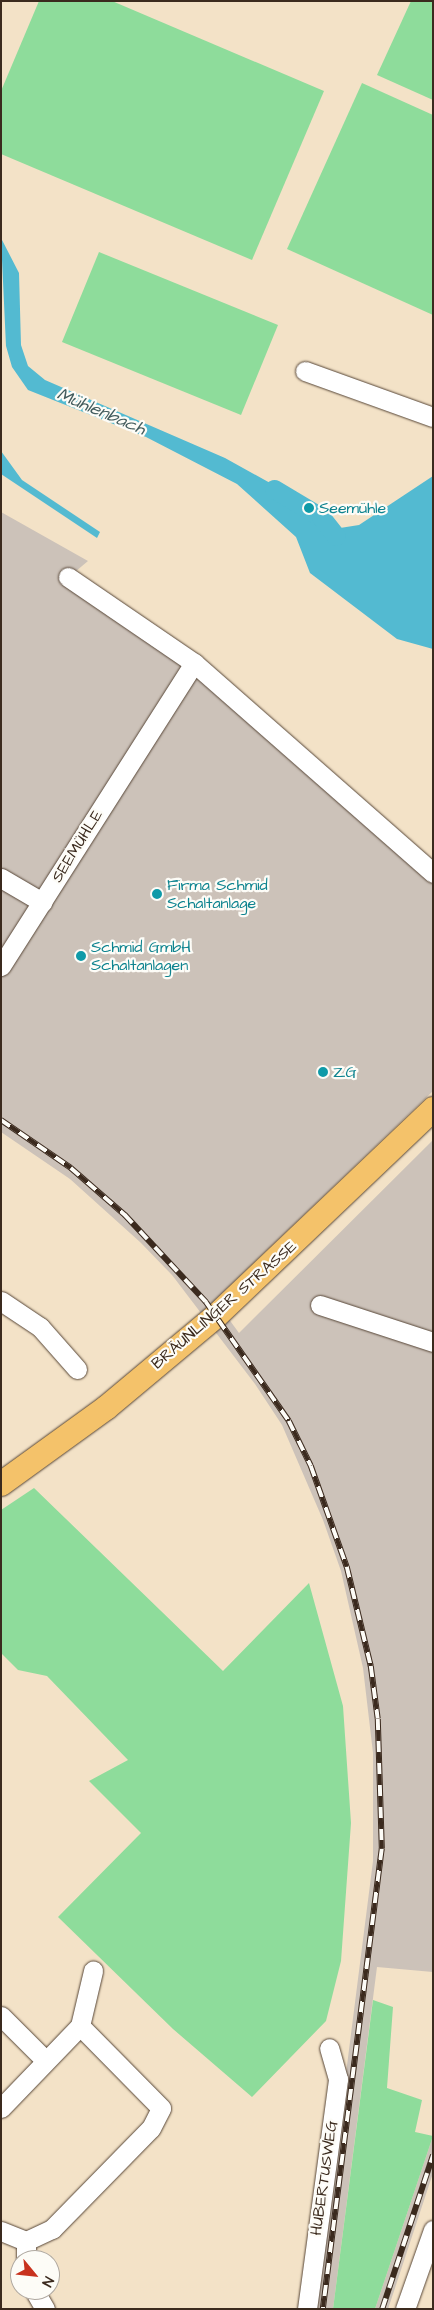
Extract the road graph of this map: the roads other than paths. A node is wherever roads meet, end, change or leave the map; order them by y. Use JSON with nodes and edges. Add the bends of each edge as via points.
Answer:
{"nodes":[{"id":1,"x":305,"y":371,"type":"dead end"},
{"id":2,"x":433,"y":417,"type":"edge"},
{"id":3,"x":68,"y":577,"type":"dead end"},
{"id":4,"x":194,"y":663,"type":"junction"},
{"id":5,"x":433,"y":873,"type":"edge"},
{"id":6,"x":1,"y":878,"type":"edge"},
{"id":7,"x":42,"y":902,"type":"junction"},
{"id":8,"x":1,"y":966,"type":"edge"},
{"id":9,"x":433,"y":1109,"type":"edge"},
{"id":10,"x":1,"y":1301,"type":"edge"},
{"id":11,"x":320,"y":1305,"type":"dead end"},
{"id":12,"x":433,"y":1342,"type":"edge"},
{"id":13,"x":77,"y":1369,"type":"dead end"},
{"id":14,"x":1,"y":1484,"type":"edge"},
{"id":15,"x":93,"y":1971,"type":"dead end"},
{"id":16,"x":1,"y":2016,"type":"edge"},
{"id":17,"x":80,"y":2026,"type":"junction"},
{"id":18,"x":329,"y":2048,"type":"dead end"},
{"id":19,"x":45,"y":2060,"type":"junction"},
{"id":20,"x":1,"y":2108,"type":"edge"},
{"id":21,"x":433,"y":2230,"type":"edge"},
{"id":22,"x":1,"y":2231,"type":"edge"},
{"id":23,"x":25,"y":2250,"type":"edge"},
{"id":24,"x":27,"y":2250,"type":"edge"},
{"id":25,"x":307,"y":2309,"type":"edge"},
{"id":26,"x":405,"y":2309,"type":"edge"}],
"edges":[{"from":1,"to":2,"type":"street"},
{"from":3,"to":4,"type":"street"},
{"from":4,"to":5,"type":"street"},
{"from":4,"to":7,"type":"street","name":"SEEMÜHLE"},
{"from":6,"to":7,"type":"street"},
{"from":7,"to":8,"type":"street","name":"SEEMÜHLE"},
{"from":9,"to":14,"type":"main road","name":"BRÄUNLINGER STRASSE","via":[[216,1316],[106,1408]]},
{"from":10,"to":13,"type":"street","via":[[40,1326]]},
{"from":11,"to":12,"type":"street"},
{"from":15,"to":17,"type":"street"},
{"from":16,"to":19,"type":"street"},
{"from":17,"to":19,"type":"street"},
{"from":17,"to":24,"type":"street","via":[[161,2108],[151,2128]]},
{"from":18,"to":25,"type":"street","name":"HUBERTUSWEG","via":[[338,2078]]},
{"from":19,"to":20,"type":"street"},
{"from":21,"to":26,"type":"street"},
{"from":22,"to":23,"type":"street"}]}
